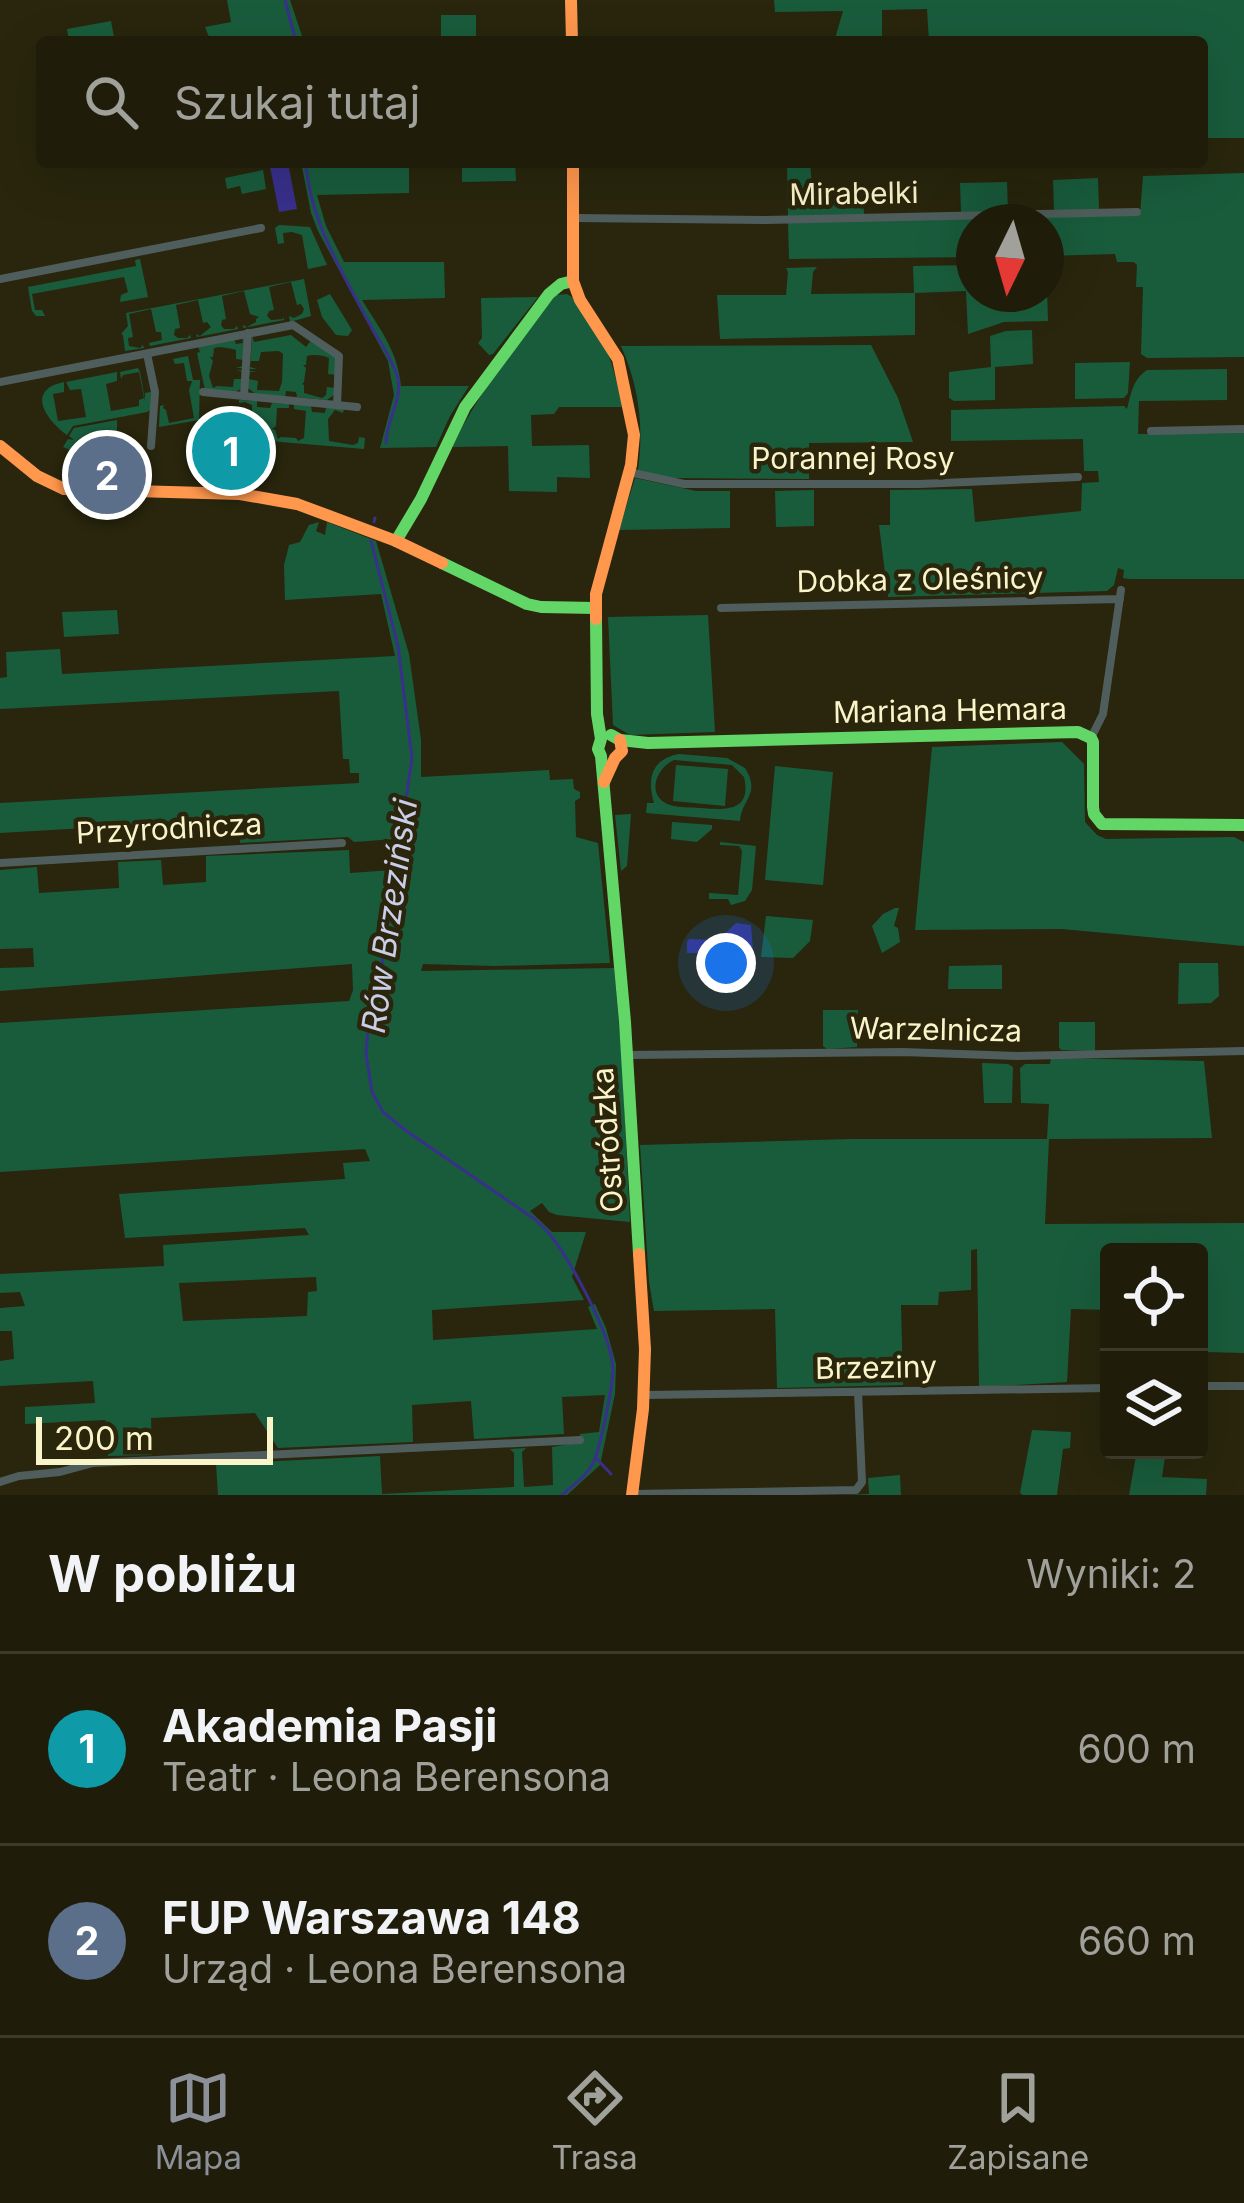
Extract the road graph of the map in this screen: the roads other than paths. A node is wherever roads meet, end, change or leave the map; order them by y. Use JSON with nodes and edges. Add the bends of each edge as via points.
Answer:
{"nodes":[{"id":1,"x":571,"y":0,"type":"edge"},
{"id":2,"x":572,"y":36,"type":"edge"},
{"id":3,"x":573,"y":168,"type":"edge"},
{"id":4,"x":1137,"y":212,"type":"dead end"},
{"id":5,"x":573,"y":218,"type":"junction"},
{"id":6,"x":261,"y":228,"type":"dead end"},
{"id":7,"x":0,"y":279,"type":"edge"},
{"id":8,"x":573,"y":280,"type":"junction"},
{"id":9,"x":248,"y":333,"type":"junction"},
{"id":10,"x":147,"y":354,"type":"junction"},
{"id":11,"x":0,"y":382,"type":"edge"},
{"id":12,"x":203,"y":392,"type":"dead end"},
{"id":13,"x":244,"y":396,"type":"junction"},
{"id":14,"x":333,"y":404,"type":"junction"},
{"id":15,"x":358,"y":407,"type":"dead end"},
{"id":16,"x":1244,"y":429,"type":"edge"},
{"id":17,"x":1150,"y":431,"type":"dead end"},
{"id":18,"x":0,"y":446,"type":"edge"},
{"id":19,"x":151,"y":446,"type":"dead end"},
{"id":20,"x":629,"y":472,"type":"junction"},
{"id":21,"x":1078,"y":477,"type":"dead end"},
{"id":22,"x":396,"y":541,"type":"junction"},
{"id":23,"x":595,"y":608,"type":"junction"},
{"id":24,"x":722,"y":608,"type":"dead end"},
{"id":25,"x":1091,"y":738,"type":"junction"},
{"id":26,"x":612,"y":747,"type":"junction"},
{"id":27,"x":1244,"y":825,"type":"edge"},
{"id":28,"x":342,"y":843,"type":"dead end"},
{"id":29,"x":0,"y":863,"type":"edge"},
{"id":30,"x":1244,"y":1051,"type":"edge"},
{"id":31,"x":627,"y":1055,"type":"junction"},
{"id":32,"x":1208,"y":1386,"type":"edge"},
{"id":33,"x":1244,"y":1386,"type":"edge"},
{"id":34,"x":1100,"y":1388,"type":"edge"},
{"id":35,"x":858,"y":1392,"type":"junction"},
{"id":36,"x":644,"y":1395,"type":"junction"},
{"id":37,"x":580,"y":1440,"type":"dead end"},
{"id":38,"x":0,"y":1482,"type":"edge"},
{"id":39,"x":632,"y":1494,"type":"edge"}],
"edges":[{"from":1,"to":2,"type":"street"},
{"from":3,"to":5,"type":"street"},
{"from":4,"to":5,"type":"street","name":"Mirabelki"},
{"from":5,"to":8,"type":"street"},
{"from":6,"to":7,"type":"street"},
{"from":8,"to":20,"type":"street","via":[[621,368],[633,426]]},
{"from":8,"to":22,"type":"street","via":[[549,294],[476,389]]},
{"from":9,"to":10,"type":"street"},
{"from":9,"to":13,"type":"street"},
{"from":9,"to":14,"type":"street","via":[[293,325],[340,356]]},
{"from":10,"to":11,"type":"street"},
{"from":10,"to":19,"type":"street"},
{"from":12,"to":13,"type":"street"},
{"from":13,"to":14,"type":"street"},
{"from":14,"to":15,"type":"street"},
{"from":16,"to":17,"type":"street"},
{"from":18,"to":22,"type":"street","via":[[64,488],[248,495]]},
{"from":20,"to":21,"type":"street","name":"Porannej Rosy","via":[[684,484]]},
{"from":20,"to":23,"type":"street"},
{"from":22,"to":23,"type":"street","via":[[527,604]]},
{"from":23,"to":26,"type":"street","via":[[598,708]]},
{"from":24,"to":25,"type":"street","name":"Dobka z Oleśnicy","via":[[1120,595],[1103,714]]},
{"from":25,"to":26,"type":"street","name":"Mariana Hemara","via":[[1025,732]]},
{"from":25,"to":27,"type":"street","name":"Mariana Hemara","via":[[1093,807],[1102,824]]},
{"from":26,"to":31,"type":"street","name":"Ostródzka","via":[[603,783]]},
{"from":28,"to":29,"type":"street","name":"Przyrodnicza"},
{"from":30,"to":31,"type":"street","name":"Warzelnicza"},
{"from":31,"to":36,"type":"street","name":"Ostródzka"},
{"from":32,"to":33,"type":"street"},
{"from":34,"to":35,"type":"street","name":"Brzeziny"},
{"from":35,"to":36,"type":"street","name":"Brzeziny"},
{"from":35,"to":39,"type":"street","via":[[859,1489]]},
{"from":36,"to":39,"type":"street","name":"Ostródzka"},
{"from":37,"to":38,"type":"street","via":[[93,1463]]}]}
